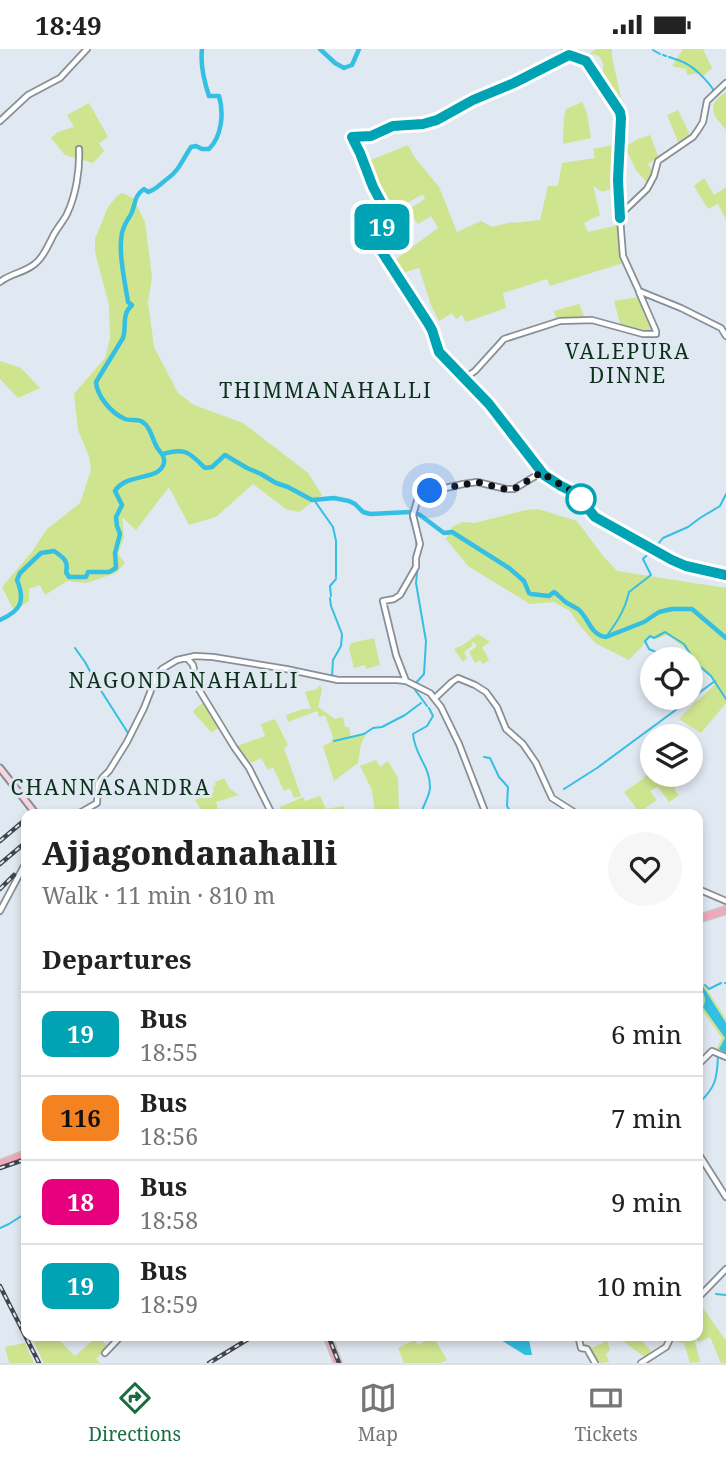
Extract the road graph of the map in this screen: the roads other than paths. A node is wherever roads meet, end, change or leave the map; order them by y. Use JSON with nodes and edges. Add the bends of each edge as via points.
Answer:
{"nodes":[{"id":1,"x":87,"y":49,"type":"edge"},
{"id":2,"x":565,"y":49,"type":"edge"},
{"id":3,"x":569,"y":55,"type":"junction"},
{"id":4,"x":726,"y":83,"type":"edge"},
{"id":5,"x":0,"y":121,"type":"edge"},
{"id":6,"x":79,"y":149,"type":"dead end"},
{"id":7,"x":620,"y":218,"type":"junction"},
{"id":8,"x":0,"y":282,"type":"edge"},
{"id":9,"x":639,"y":291,"type":"junction"},
{"id":10,"x":726,"y":336,"type":"edge"},
{"id":11,"x":465,"y":378,"type":"junction"},
{"id":12,"x":542,"y":472,"type":"junction"},
{"id":13,"x":726,"y":575,"type":"edge"},
{"id":14,"x":187,"y":658,"type":"junction"},
{"id":15,"x":406,"y":681,"type":"junction"},
{"id":16,"x":435,"y":698,"type":"junction"},
{"id":17,"x":0,"y":768,"type":"edge"},
{"id":18,"x":32,"y":809,"type":"edge"},
{"id":19,"x":87,"y":809,"type":"edge"},
{"id":20,"x":271,"y":809,"type":"edge"},
{"id":21,"x":484,"y":809,"type":"edge"},
{"id":22,"x":570,"y":809,"type":"edge"},
{"id":23,"x":21,"y":871,"type":"edge"},
{"id":24,"x":703,"y":891,"type":"edge"},
{"id":25,"x":726,"y":901,"type":"edge"},
{"id":26,"x":0,"y":911,"type":"edge"},
{"id":27,"x":726,"y":911,"type":"edge"},
{"id":28,"x":703,"y":918,"type":"edge"},
{"id":29,"x":726,"y":1057,"type":"edge"},
{"id":30,"x":703,"y":1060,"type":"edge"},
{"id":31,"x":21,"y":1157,"type":"edge"},
{"id":32,"x":703,"y":1161,"type":"edge"},
{"id":33,"x":0,"y":1165,"type":"edge"},
{"id":34,"x":726,"y":1197,"type":"edge"},
{"id":35,"x":726,"y":1269,"type":"edge"},
{"id":36,"x":703,"y":1293,"type":"edge"},
{"id":37,"x":116,"y":1341,"type":"edge"},
{"id":38,"x":330,"y":1341,"type":"edge"},
{"id":39,"x":579,"y":1341,"type":"edge"},
{"id":40,"x":669,"y":1341,"type":"edge"},
{"id":41,"x":105,"y":1353,"type":"dead end"},
{"id":42,"x":339,"y":1363,"type":"edge"},
{"id":43,"x":595,"y":1363,"type":"edge"},
{"id":44,"x":642,"y":1363,"type":"edge"}],
"edges":[{"from":1,"to":5,"type":"street","via":[[60,78],[28,95]]},
{"from":2,"to":3,"type":"street"},
{"from":3,"to":7,"type":"street","via":[[586,61],[620,112]]},
{"from":3,"to":11,"type":"street","via":[[437,120],[352,137],[388,215],[373,238],[428,323],[439,352]]},
{"from":4,"to":7,"type":"street","via":[[707,101],[703,123],[693,137],[658,161],[652,182]]},
{"from":6,"to":8,"type":"street","via":[[70,206],[44,253],[23,272]]},
{"from":7,"to":9,"type":"street","via":[[622,255]]},
{"from":9,"to":10,"type":"street","via":[[719,327]]},
{"from":9,"to":11,"type":"street","via":[[656,334],[589,319],[560,321],[504,339]]},
{"from":11,"to":12,"type":"street"},
{"from":12,"to":13,"type":"street","via":[[575,493],[595,517],[672,560]]},
{"from":12,"to":15,"type":"street","via":[[514,489],[477,482],[418,495],[413,513],[420,544],[416,567],[400,595],[383,601]]},
{"from":14,"to":15,"type":"street","via":[[215,657],[339,680]]},
{"from":14,"to":19,"type":"street","via":[[168,664],[157,675],[127,741],[98,784],[97,803]]},
{"from":14,"to":20,"type":"street","via":[[197,685],[251,767]]},
{"from":15,"to":16,"type":"street"},
{"from":16,"to":21,"type":"street","via":[[452,727]]},
{"from":16,"to":22,"type":"street","via":[[458,678],[486,692],[506,729],[536,763],[552,798]]},
{"from":17,"to":18,"type":"main road"},
{"from":23,"to":26,"type":"street"},
{"from":24,"to":25,"type":"street"},
{"from":27,"to":28,"type":"main road"},
{"from":29,"to":30,"type":"street","via":[[712,1051]]},
{"from":31,"to":33,"type":"main road"},
{"from":32,"to":34,"type":"street"},
{"from":35,"to":36,"type":"street"},
{"from":37,"to":41,"type":"street"},
{"from":38,"to":42,"type":"main road"},
{"from":39,"to":43,"type":"street"},
{"from":40,"to":44,"type":"street"}]}
